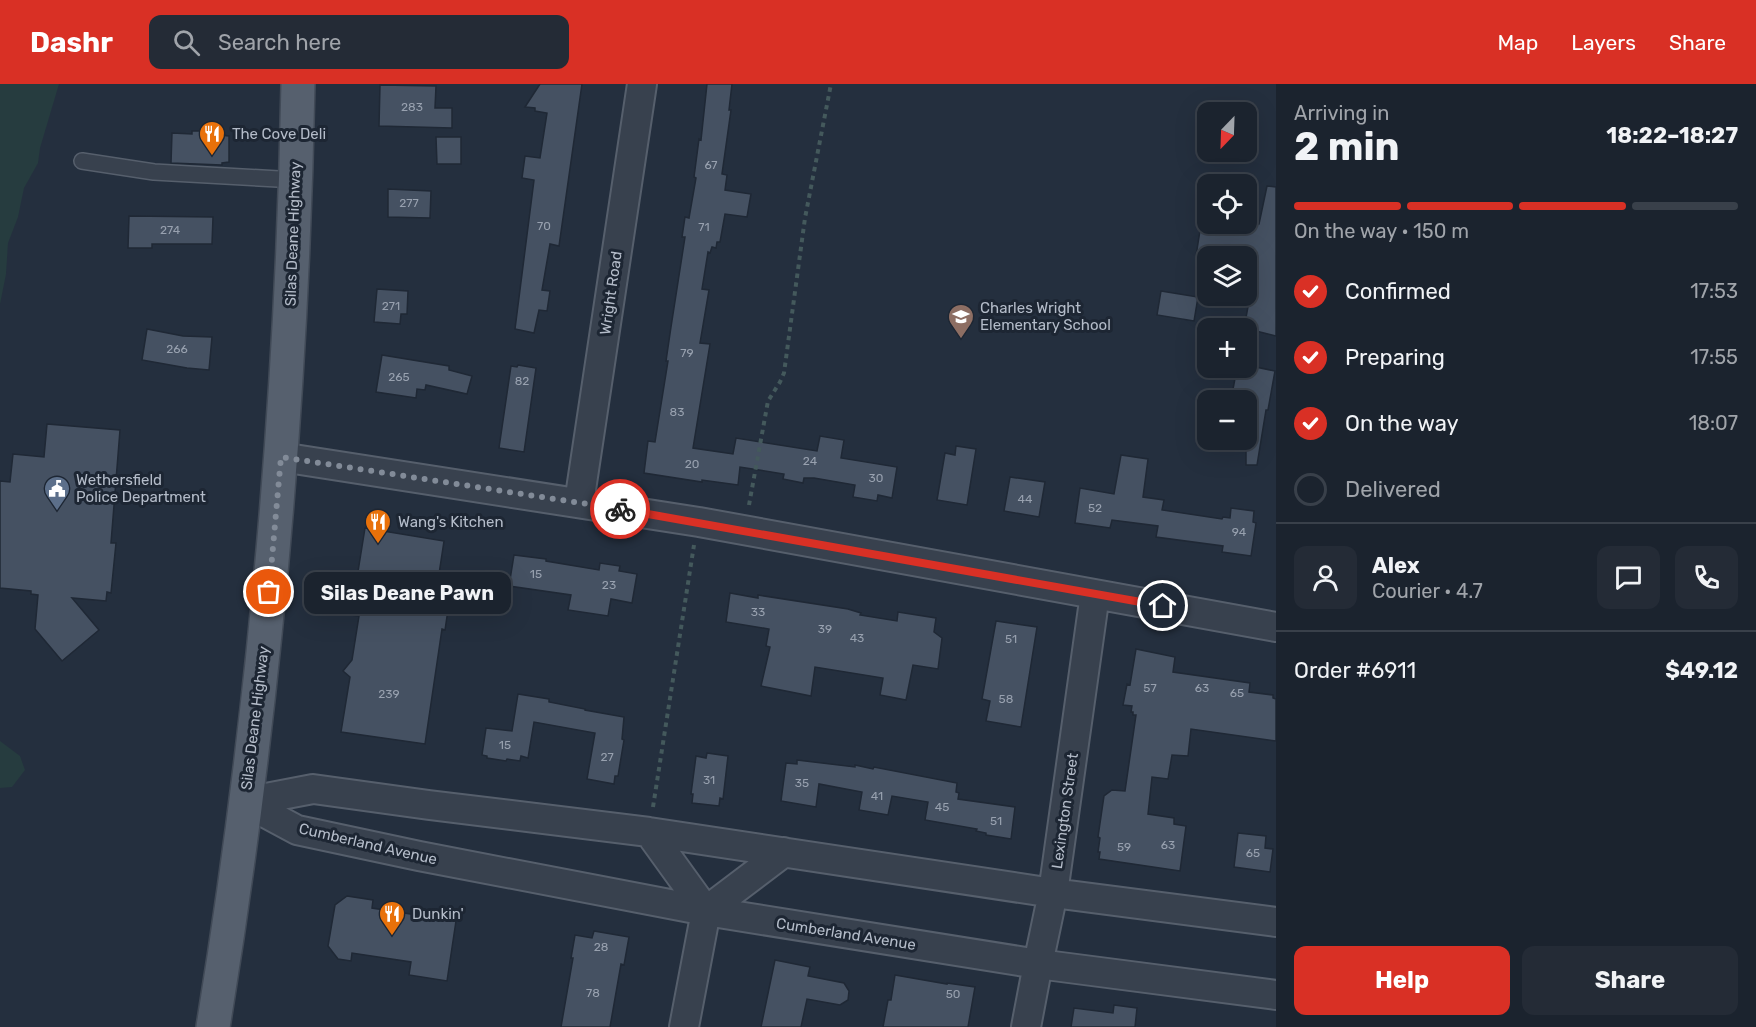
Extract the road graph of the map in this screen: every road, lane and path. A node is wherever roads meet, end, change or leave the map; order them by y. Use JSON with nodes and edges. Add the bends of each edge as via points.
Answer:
{"nodes":[{"id":1,"x":298,"y":84,"type":"edge"},
{"id":2,"x":642,"y":84,"type":"edge"},
{"id":3,"x":831,"y":84,"type":"edge"},
{"id":4,"x":82,"y":161,"type":"dead end"},
{"id":5,"x":296,"y":180,"type":"junction"},
{"id":6,"x":281,"y":457,"type":"junction"},
{"id":7,"x":579,"y":503,"type":"junction"},
{"id":8,"x":744,"y":531,"type":"junction"},
{"id":9,"x":695,"y":540,"type":"dead end"},
{"id":10,"x":1095,"y":594,"type":"junction"},
{"id":11,"x":1276,"y":627,"type":"edge"},
{"id":12,"x":245,"y":802,"type":"junction"},
{"id":13,"x":651,"y":823,"type":"junction"},
{"id":14,"x":784,"y":852,"type":"junction"},
{"id":15,"x":1053,"y":893,"type":"junction"},
{"id":16,"x":706,"y":911,"type":"junction"},
{"id":17,"x":1276,"y":922,"type":"edge"},
{"id":18,"x":1038,"y":964,"type":"junction"},
{"id":19,"x":1276,"y":995,"type":"edge"},
{"id":20,"x":213,"y":1027,"type":"edge"},
{"id":21,"x":684,"y":1027,"type":"edge"},
{"id":22,"x":1026,"y":1027,"type":"edge"}],
"edges":[{"from":1,"to":5,"type":"main road","name":"Silas Deane Highway"},
{"from":2,"to":7,"type":"street","name":"Wright Road"},
{"from":3,"to":8,"type":"path","via":[[805,218],[783,373],[767,407]]},
{"from":4,"to":5,"type":"lane","via":[[154,172]]},
{"from":5,"to":6,"type":"main road","name":"Silas Deane Highway"},
{"from":6,"to":7,"type":"street"},
{"from":6,"to":12,"type":"main road","name":"Silas Deane Highway"},
{"from":7,"to":8,"type":"street"},
{"from":8,"to":10,"type":"street"},
{"from":9,"to":13,"type":"path"},
{"from":10,"to":11,"type":"street"},
{"from":10,"to":15,"type":"street","name":"Lexington Street"},
{"from":12,"to":13,"type":"street","via":[[313,789],[429,805]]},
{"from":12,"to":16,"type":"street","name":"Cumberland Avenue","via":[[297,830]]},
{"from":12,"to":20,"type":"main road","name":"Silas Deane Highway"},
{"from":13,"to":14,"type":"street"},
{"from":13,"to":16,"type":"street"},
{"from":14,"to":15,"type":"street"},
{"from":14,"to":16,"type":"street"},
{"from":15,"to":17,"type":"street"},
{"from":15,"to":18,"type":"street","name":"Lexington Street"},
{"from":16,"to":18,"type":"street","name":"Cumberland Avenue"},
{"from":16,"to":21,"type":"street"},
{"from":18,"to":19,"type":"street","name":"Cumberland Avenue"},
{"from":18,"to":22,"type":"street","name":"Lexington Street"}]}
